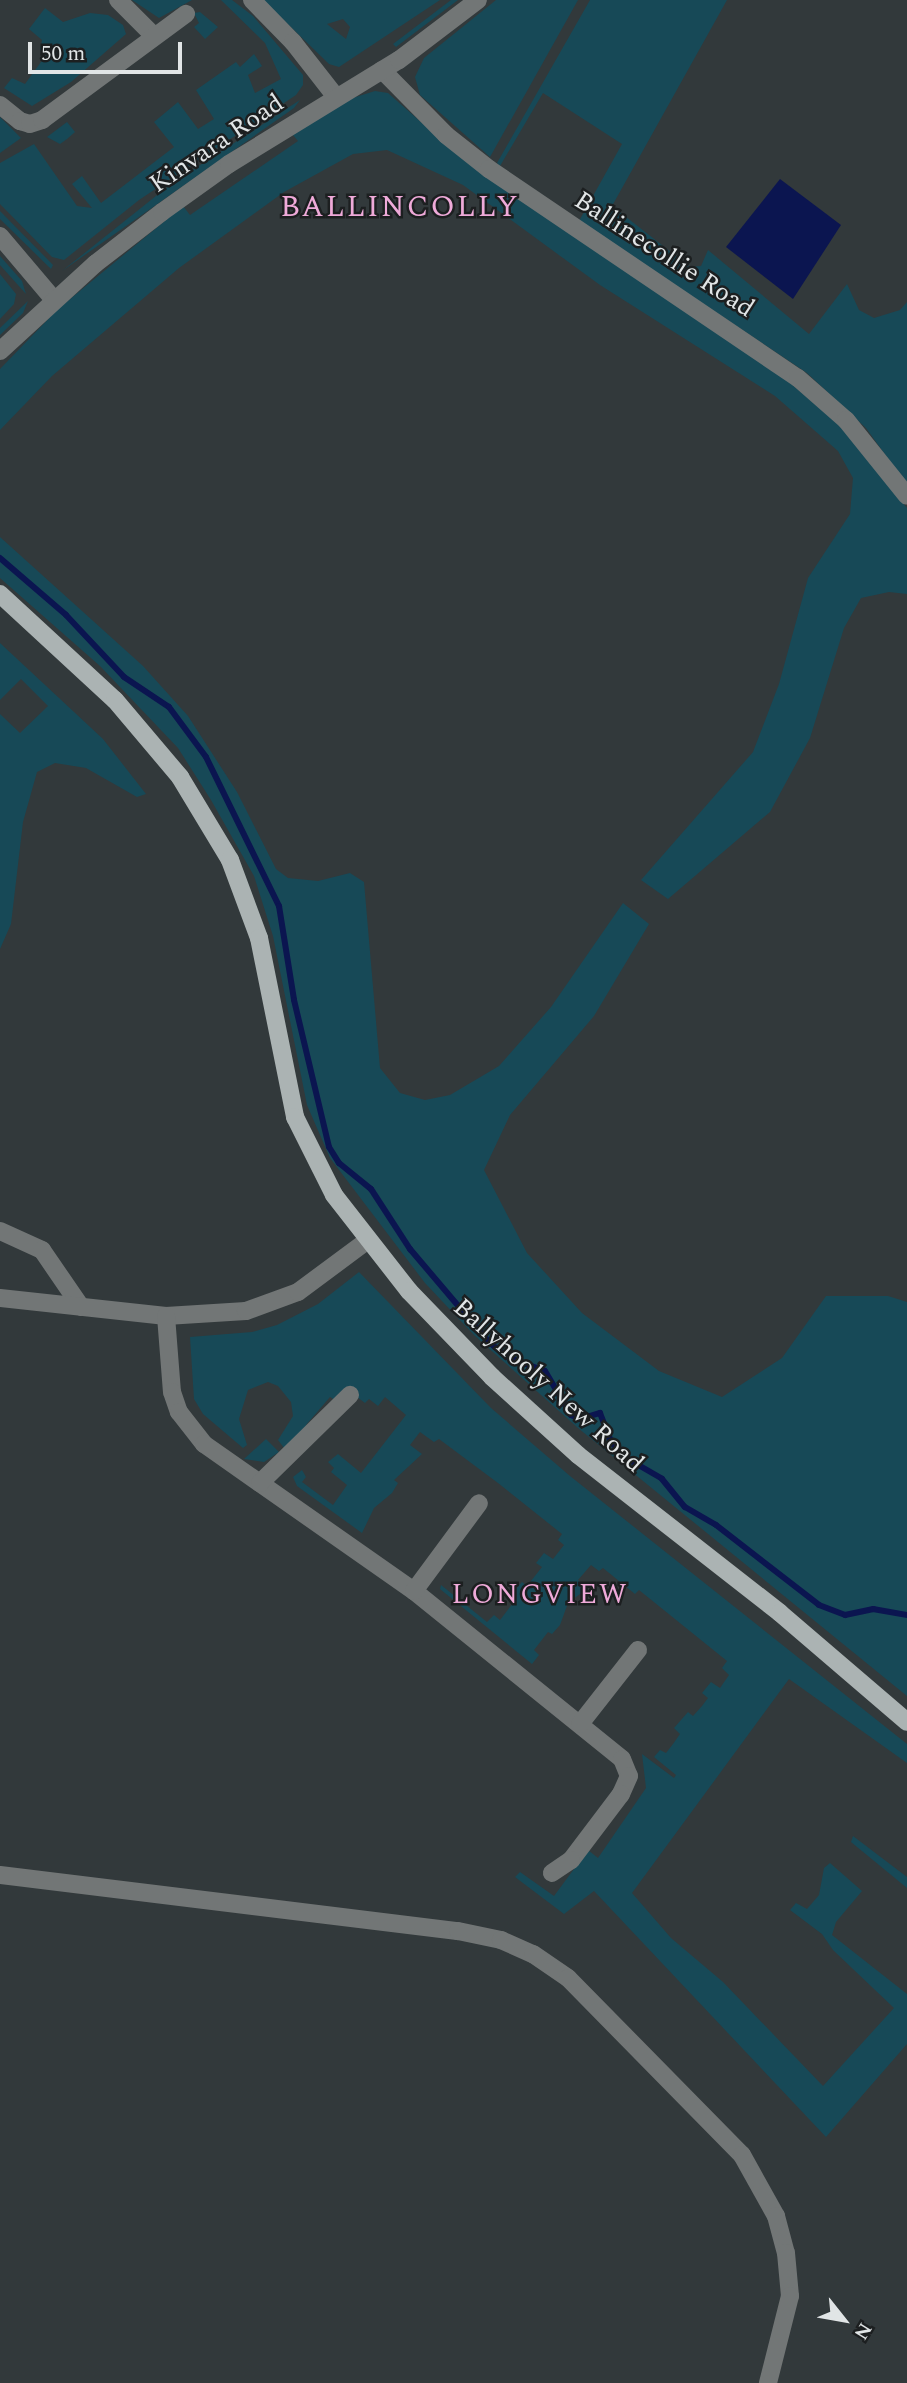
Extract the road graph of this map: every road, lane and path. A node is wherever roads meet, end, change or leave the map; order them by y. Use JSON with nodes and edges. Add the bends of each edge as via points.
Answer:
{"nodes":[{"id":1,"x":117,"y":0,"type":"edge"},
{"id":2,"x":252,"y":0,"type":"edge"},
{"id":3,"x":478,"y":0,"type":"edge"},
{"id":4,"x":186,"y":14,"type":"dead end"},
{"id":5,"x":153,"y":35,"type":"junction"},
{"id":6,"x":382,"y":69,"type":"junction"},
{"id":7,"x":336,"y":97,"type":"junction"},
{"id":8,"x":0,"y":105,"type":"edge"},
{"id":9,"x":0,"y":236,"type":"edge"},
{"id":10,"x":54,"y":300,"type":"junction"},
{"id":11,"x":0,"y":351,"type":"edge"},
{"id":12,"x":907,"y":496,"type":"edge"},
{"id":13,"x":0,"y":594,"type":"edge"},
{"id":14,"x":0,"y":1231,"type":"edge"},
{"id":15,"x":368,"y":1240,"type":"junction"},
{"id":16,"x":0,"y":1298,"type":"edge"},
{"id":17,"x":81,"y":1307,"type":"junction"},
{"id":18,"x":166,"y":1316,"type":"junction"},
{"id":19,"x":350,"y":1395,"type":"dead end"},
{"id":20,"x":260,"y":1483,"type":"junction"},
{"id":21,"x":479,"y":1503,"type":"dead end"},
{"id":22,"x":414,"y":1591,"type":"junction"},
{"id":23,"x":638,"y":1650,"type":"dead end"},
{"id":24,"x":907,"y":1722,"type":"edge"},
{"id":25,"x":580,"y":1724,"type":"junction"},
{"id":26,"x":551,"y":1873,"type":"dead end"},
{"id":27,"x":0,"y":1874,"type":"edge"},
{"id":28,"x":768,"y":2383,"type":"edge"}],
"edges":[{"from":1,"to":5,"type":"street"},
{"from":2,"to":7,"type":"street"},
{"from":3,"to":6,"type":"street","name":"Kinvara Road"},
{"from":4,"to":5,"type":"street"},
{"from":5,"to":8,"type":"street","via":[[42,120],[20,121]]},
{"from":6,"to":7,"type":"street","name":"Kinvara Road"},
{"from":6,"to":12,"type":"street","name":"Ballinecollie Road","via":[[446,135],[489,169],[798,378],[846,420]]},
{"from":7,"to":10,"type":"street","name":"Kinvara Road","via":[[162,212]]},
{"from":9,"to":10,"type":"street"},
{"from":10,"to":11,"type":"street","name":"Kinvara Road"},
{"from":13,"to":15,"type":"main road","name":"Ballyhooly New Road","via":[[115,700],[180,777],[230,860],[259,938],[295,1117],[334,1195]]},
{"from":14,"to":17,"type":"street","via":[[42,1250]]},
{"from":15,"to":18,"type":"street","via":[[298,1292],[272,1303],[222,1315]]},
{"from":15,"to":24,"type":"main road","name":"Ballyhooly New Road","via":[[450,1337],[540,1420]]},
{"from":16,"to":17,"type":"street"},
{"from":17,"to":18,"type":"street"},
{"from":18,"to":20,"type":"street","via":[[169,1370],[179,1412],[204,1444]]},
{"from":19,"to":20,"type":"street"},
{"from":20,"to":22,"type":"street"},
{"from":21,"to":22,"type":"street"},
{"from":22,"to":25,"type":"street"},
{"from":23,"to":25,"type":"street"},
{"from":25,"to":26,"type":"street","via":[[622,1759],[629,1776],[621,1794],[571,1860]]},
{"from":27,"to":28,"type":"street","via":[[458,1931],[501,1940],[533,1954],[568,1978],[742,2155],[776,2216],[790,2296]]}]}
